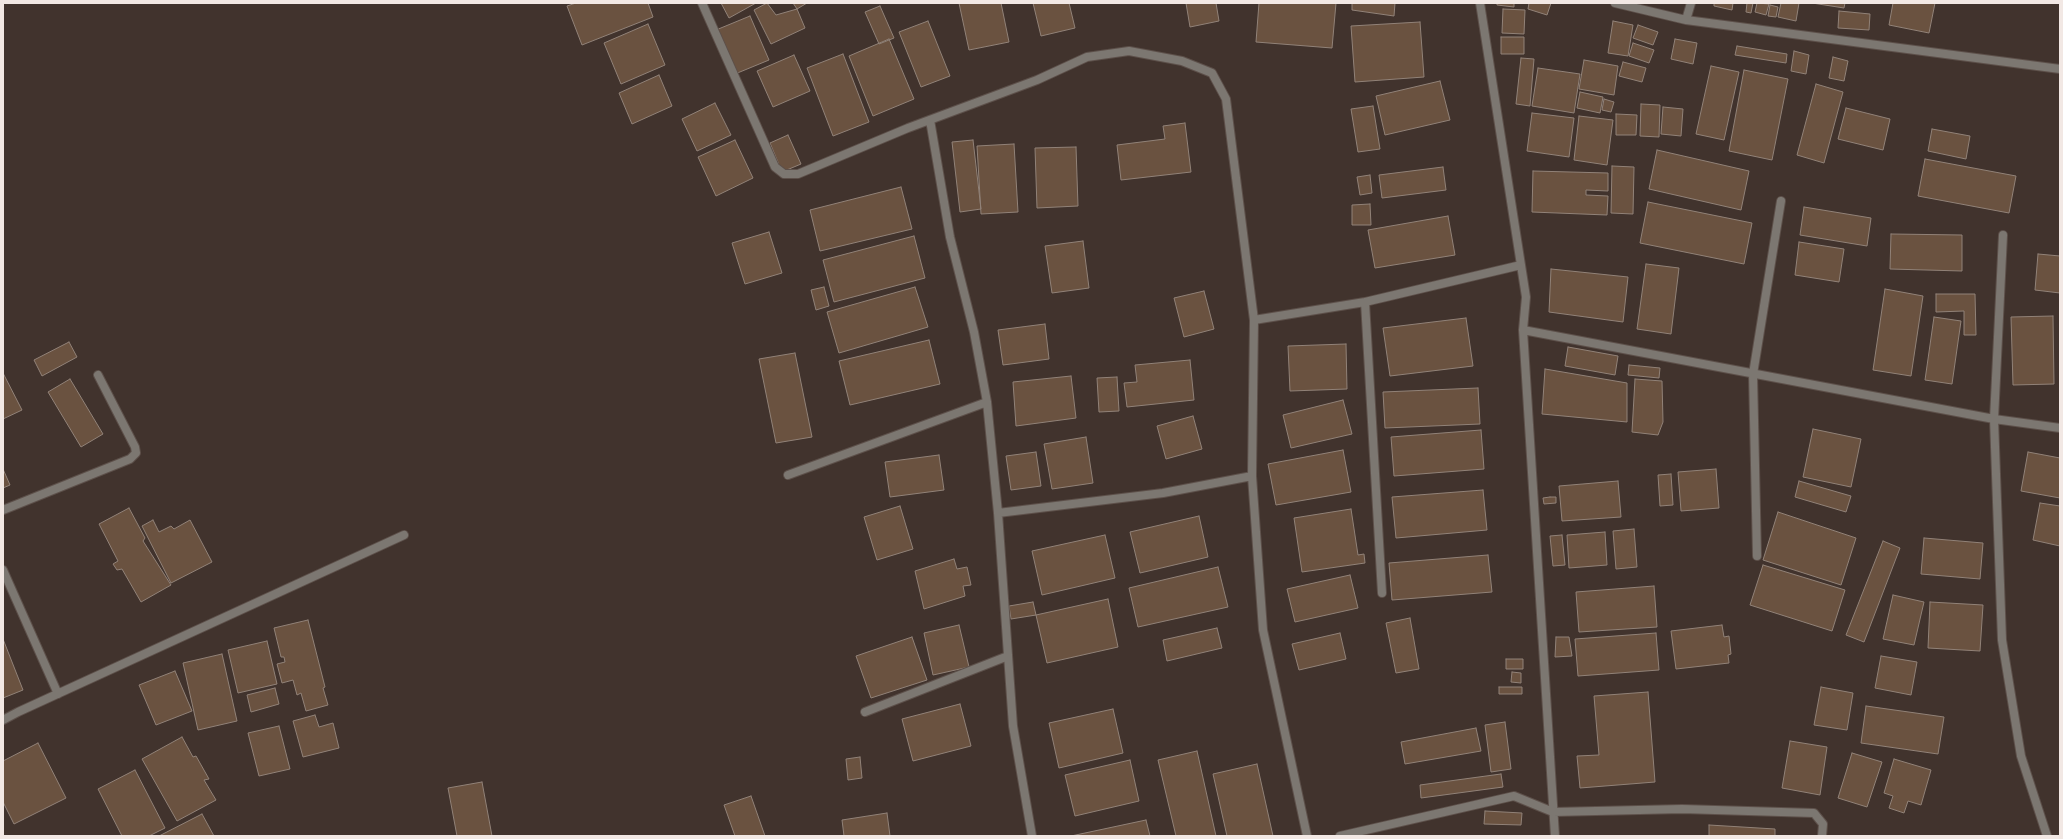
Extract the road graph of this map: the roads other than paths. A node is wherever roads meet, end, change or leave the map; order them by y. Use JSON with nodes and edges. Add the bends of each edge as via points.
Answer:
{"nodes":[{"id":1,"x":702,"y":3,"type":"edge"},
{"id":2,"x":1480,"y":3,"type":"edge"},
{"id":3,"x":1615,"y":3,"type":"edge"},
{"id":4,"x":1691,"y":3,"type":"edge"},
{"id":5,"x":1686,"y":20,"type":"junction"},
{"id":6,"x":2060,"y":69,"type":"edge"},
{"id":7,"x":930,"y":120,"type":"junction"},
{"id":8,"x":1781,"y":201,"type":"dead end"},
{"id":9,"x":2003,"y":235,"type":"dead end"},
{"id":10,"x":1522,"y":264,"type":"junction"},
{"id":11,"x":1365,"y":302,"type":"junction"},
{"id":12,"x":1254,"y":320,"type":"junction"},
{"id":13,"x":1523,"y":330,"type":"junction"},
{"id":14,"x":1753,"y":374,"type":"junction"},
{"id":15,"x":98,"y":376,"type":"dead end"},
{"id":16,"x":987,"y":402,"type":"junction"},
{"id":17,"x":1994,"y":419,"type":"junction"},
{"id":18,"x":2060,"y":428,"type":"edge"},
{"id":19,"x":788,"y":475,"type":"dead end"},
{"id":20,"x":1252,"y":476,"type":"junction"},
{"id":21,"x":3,"y":510,"type":"edge"},
{"id":22,"x":998,"y":513,"type":"junction"},
{"id":23,"x":404,"y":535,"type":"dead end"},
{"id":24,"x":1757,"y":556,"type":"dead end"},
{"id":25,"x":3,"y":570,"type":"edge"},
{"id":26,"x":1382,"y":593,"type":"dead end"},
{"id":27,"x":1008,"y":656,"type":"junction"},
{"id":28,"x":58,"y":694,"type":"junction"},
{"id":29,"x":865,"y":712,"type":"dead end"},
{"id":30,"x":3,"y":720,"type":"edge"},
{"id":31,"x":1553,"y":812,"type":"junction"},
{"id":32,"x":1032,"y":836,"type":"edge"},
{"id":33,"x":1307,"y":836,"type":"edge"},
{"id":34,"x":1340,"y":836,"type":"edge"},
{"id":35,"x":1555,"y":836,"type":"edge"},
{"id":36,"x":1822,"y":836,"type":"edge"},
{"id":37,"x":2047,"y":836,"type":"edge"}],
"edges":[{"from":1,"to":7,"type":"street","via":[[775,167],[784,174],[798,174]]},
{"from":2,"to":10,"type":"street"},
{"from":3,"to":5,"type":"street"},
{"from":4,"to":5,"type":"street"},
{"from":5,"to":6,"type":"street"},
{"from":7,"to":12,"type":"street","via":[[1037,80],[1087,57],[1129,51],[1182,61],[1212,73],[1226,99]]},
{"from":7,"to":16,"type":"street","via":[[950,237],[974,332]]},
{"from":8,"to":14,"type":"street"},
{"from":9,"to":17,"type":"street"},
{"from":10,"to":11,"type":"street"},
{"from":10,"to":13,"type":"street","via":[[1526,297]]},
{"from":11,"to":12,"type":"street"},
{"from":11,"to":26,"type":"street"},
{"from":12,"to":20,"type":"street"},
{"from":13,"to":14,"type":"street"},
{"from":13,"to":31,"type":"street"},
{"from":14,"to":17,"type":"street"},
{"from":14,"to":24,"type":"street"},
{"from":15,"to":21,"type":"street","via":[[135,446],[136,454],[130,459]]},
{"from":16,"to":19,"type":"street"},
{"from":16,"to":22,"type":"street"},
{"from":17,"to":18,"type":"street"},
{"from":17,"to":37,"type":"street","via":[[2002,640],[2021,756]]},
{"from":20,"to":22,"type":"street","via":[[1163,493]]},
{"from":20,"to":33,"type":"street","via":[[1263,630]]},
{"from":22,"to":27,"type":"street"},
{"from":23,"to":28,"type":"street"},
{"from":25,"to":28,"type":"street"},
{"from":27,"to":29,"type":"street"},
{"from":27,"to":32,"type":"street","via":[[1014,726]]},
{"from":28,"to":30,"type":"street"},
{"from":31,"to":34,"type":"street","via":[[1514,796]]},
{"from":31,"to":35,"type":"street"},
{"from":31,"to":36,"type":"street","via":[[1682,809],[1814,813],[1822,824]]}]}
